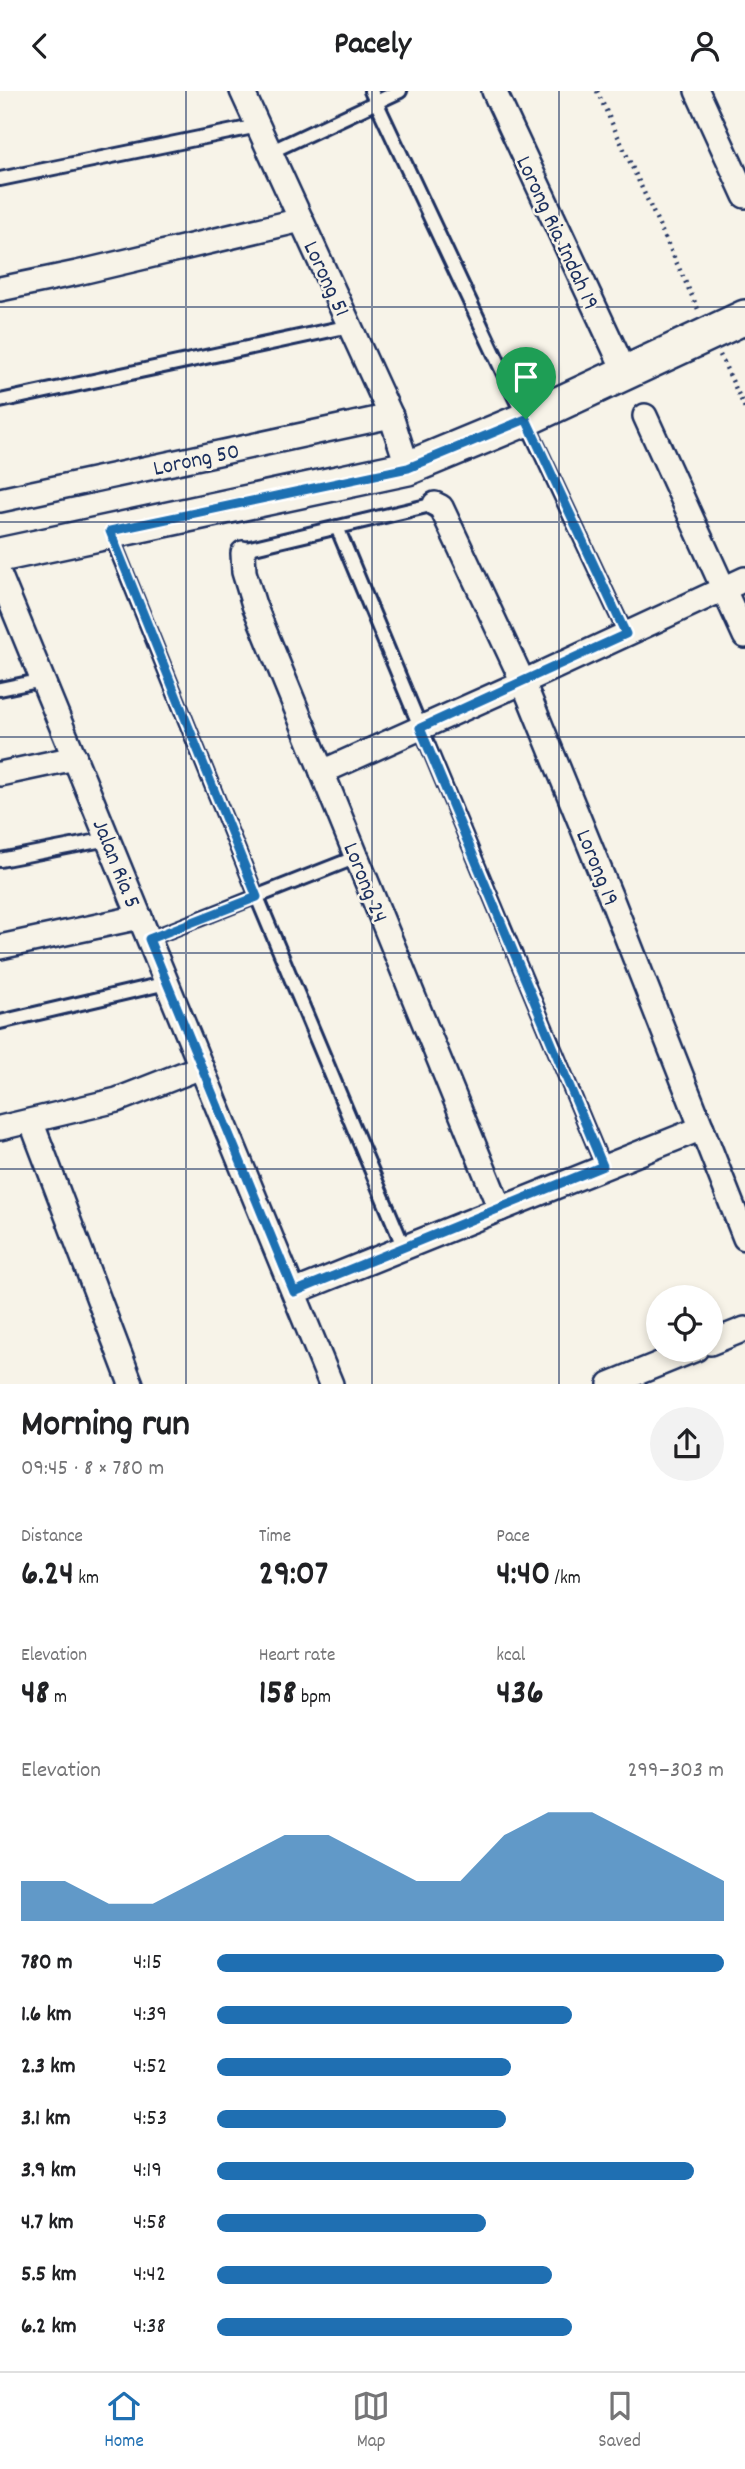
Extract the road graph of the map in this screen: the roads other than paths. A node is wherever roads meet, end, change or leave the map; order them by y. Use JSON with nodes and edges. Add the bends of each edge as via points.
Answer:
{"nodes":[{"id":1,"x":242,"y":91,"type":"edge"},
{"id":2,"x":400,"y":91,"type":"edge"},
{"id":3,"x":494,"y":91,"type":"edge"},
{"id":4,"x":697,"y":91,"type":"edge"},
{"id":5,"x":374,"y":97,"type":"edge"},
{"id":6,"x":258,"y":126,"type":"junction"},
{"id":7,"x":270,"y":152,"type":"junction"},
{"id":8,"x":0,"y":179,"type":"edge"},
{"id":9,"x":745,"y":196,"type":"edge"},
{"id":10,"x":301,"y":220,"type":"junction"},
{"id":11,"x":0,"y":289,"type":"edge"},
{"id":12,"x":745,"y":317,"type":"edge"},
{"id":13,"x":350,"y":326,"type":"junction"},
{"id":14,"x":625,"y":372,"type":"junction"},
{"id":15,"x":0,"y":401,"type":"edge"},
{"id":16,"x":645,"y":416,"type":"dead end"},
{"id":17,"x":391,"y":417,"type":"junction"},
{"id":18,"x":526,"y":419,"type":"junction"},
{"id":19,"x":408,"y":468,"type":"junction"},
{"id":20,"x":0,"y":501,"type":"edge"},
{"id":21,"x":435,"y":504,"type":"joint"},
{"id":22,"x":337,"y":527,"type":"junction"},
{"id":23,"x":110,"y":531,"type":"junction"},
{"id":24,"x":243,"y":553,"type":"joint"},
{"id":25,"x":0,"y":555,"type":"edge"},
{"id":26,"x":0,"y":576,"type":"edge"},
{"id":27,"x":735,"y":584,"type":"edge"},
{"id":28,"x":6,"y":606,"type":"edge"},
{"id":29,"x":626,"y":634,"type":"junction"},
{"id":30,"x":745,"y":636,"type":"edge"},
{"id":31,"x":43,"y":680,"type":"junction"},
{"id":32,"x":523,"y":683,"type":"junction"},
{"id":33,"x":0,"y":689,"type":"edge"},
{"id":34,"x":420,"y":728,"type":"junction"},
{"id":35,"x":75,"y":758,"type":"junction"},
{"id":36,"x":322,"y":772,"type":"junction"},
{"id":37,"x":0,"y":774,"type":"edge"},
{"id":38,"x":108,"y":839,"type":"junction"},
{"id":39,"x":357,"y":857,"type":"junction"},
{"id":40,"x":0,"y":860,"type":"edge"},
{"id":41,"x":257,"y":897,"type":"junction"},
{"id":42,"x":140,"y":917,"type":"junction"},
{"id":43,"x":149,"y":939,"type":"junction"},
{"id":44,"x":0,"y":947,"type":"edge"},
{"id":45,"x":167,"y":983,"type":"junction"},
{"id":46,"x":0,"y":1022,"type":"edge"},
{"id":47,"x":201,"y":1067,"type":"junction"},
{"id":48,"x":31,"y":1121,"type":"junction"},
{"id":49,"x":0,"y":1128,"type":"edge"},
{"id":50,"x":702,"y":1128,"type":"junction"},
{"id":51,"x":603,"y":1166,"type":"junction"},
{"id":52,"x":500,"y":1209,"type":"junction"},
{"id":53,"x":745,"y":1238,"type":"edge"},
{"id":54,"x":404,"y":1248,"type":"junction"},
{"id":55,"x":294,"y":1292,"type":"junction"},
{"id":56,"x":745,"y":1329,"type":"edge"},
{"id":57,"x":723,"y":1338,"type":"edge"},
{"id":58,"x":664,"y":1362,"type":"edge"},
{"id":59,"x":131,"y":1384,"type":"edge"},
{"id":60,"x":331,"y":1384,"type":"edge"},
{"id":61,"x":610,"y":1384,"type":"edge"}],
"edges":[{"from":1,"to":6,"type":"street","name":"Lorong 51"},
{"from":2,"to":5,"type":"lane"},
{"from":3,"to":14,"type":"street","name":"Lorong Ria Indah 19"},
{"from":4,"to":9,"type":"street"},
{"from":5,"to":7,"type":"lane"},
{"from":5,"to":18,"type":"lane"},
{"from":6,"to":7,"type":"street","name":"Lorong 51"},
{"from":6,"to":8,"type":"lane"},
{"from":7,"to":10,"type":"street","name":"Lorong 51"},
{"from":10,"to":11,"type":"street"},
{"from":10,"to":13,"type":"street","name":"Lorong 51"},
{"from":12,"to":14,"type":"street"},
{"from":13,"to":15,"type":"lane"},
{"from":13,"to":17,"type":"street","name":"Lorong 51"},
{"from":14,"to":18,"type":"street"},
{"from":16,"to":27,"type":"street"},
{"from":17,"to":19,"type":"street","name":"Lorong 51"},
{"from":17,"to":20,"type":"street","name":"Lorong 50"},
{"from":18,"to":19,"type":"street"},
{"from":18,"to":29,"type":"lane"},
{"from":19,"to":23,"type":"street"},
{"from":21,"to":22,"type":"lane"},
{"from":21,"to":32,"type":"street","name":"Lorong 19","via":[[441,507]]},
{"from":22,"to":24,"type":"lane"},
{"from":22,"to":34,"type":"lane"},
{"from":23,"to":25,"type":"street"},
{"from":23,"to":41,"type":"lane"},
{"from":24,"to":36,"type":"street","name":"Lorong 24","via":[[254,605]]},
{"from":26,"to":28,"type":"street","name":"Jalan Ria 5"},
{"from":27,"to":29,"type":"street"},
{"from":27,"to":30,"type":"street"},
{"from":28,"to":31,"type":"street","name":"Jalan Ria 5"},
{"from":29,"to":32,"type":"street"},
{"from":31,"to":33,"type":"lane"},
{"from":31,"to":35,"type":"street","name":"Jalan Ria 5"},
{"from":32,"to":34,"type":"street"},
{"from":32,"to":50,"type":"street","name":"Lorong 19"},
{"from":34,"to":36,"type":"street"},
{"from":34,"to":51,"type":"lane"},
{"from":35,"to":37,"type":"street"},
{"from":35,"to":38,"type":"street","name":"Jalan Ria 5"},
{"from":36,"to":39,"type":"street","name":"Lorong 24"},
{"from":38,"to":40,"type":"lane"},
{"from":38,"to":42,"type":"street","name":"Jalan Ria 5"},
{"from":39,"to":41,"type":"lane"},
{"from":39,"to":52,"type":"street","name":"Lorong 24"},
{"from":41,"to":43,"type":"lane"},
{"from":41,"to":54,"type":"lane"},
{"from":42,"to":43,"type":"street","name":"Jalan Ria 5"},
{"from":42,"to":44,"type":"street"},
{"from":43,"to":45,"type":"street","name":"Jalan Ria 5"},
{"from":45,"to":46,"type":"lane"},
{"from":45,"to":47,"type":"street","name":"Jalan Ria 5"},
{"from":47,"to":48,"type":"street","via":[[117,1100]]},
{"from":47,"to":55,"type":"street","name":"Jalan Ria 5"},
{"from":48,"to":49,"type":"street"},
{"from":48,"to":59,"type":"street"},
{"from":50,"to":51,"type":"street"},
{"from":50,"to":53,"type":"street","name":"Lorong 19"},
{"from":51,"to":52,"type":"street"},
{"from":52,"to":54,"type":"street"},
{"from":54,"to":55,"type":"street"},
{"from":55,"to":60,"type":"street","name":"Jalan Ria 5"},
{"from":56,"to":57,"type":"street"},
{"from":58,"to":61,"type":"street"}]}
